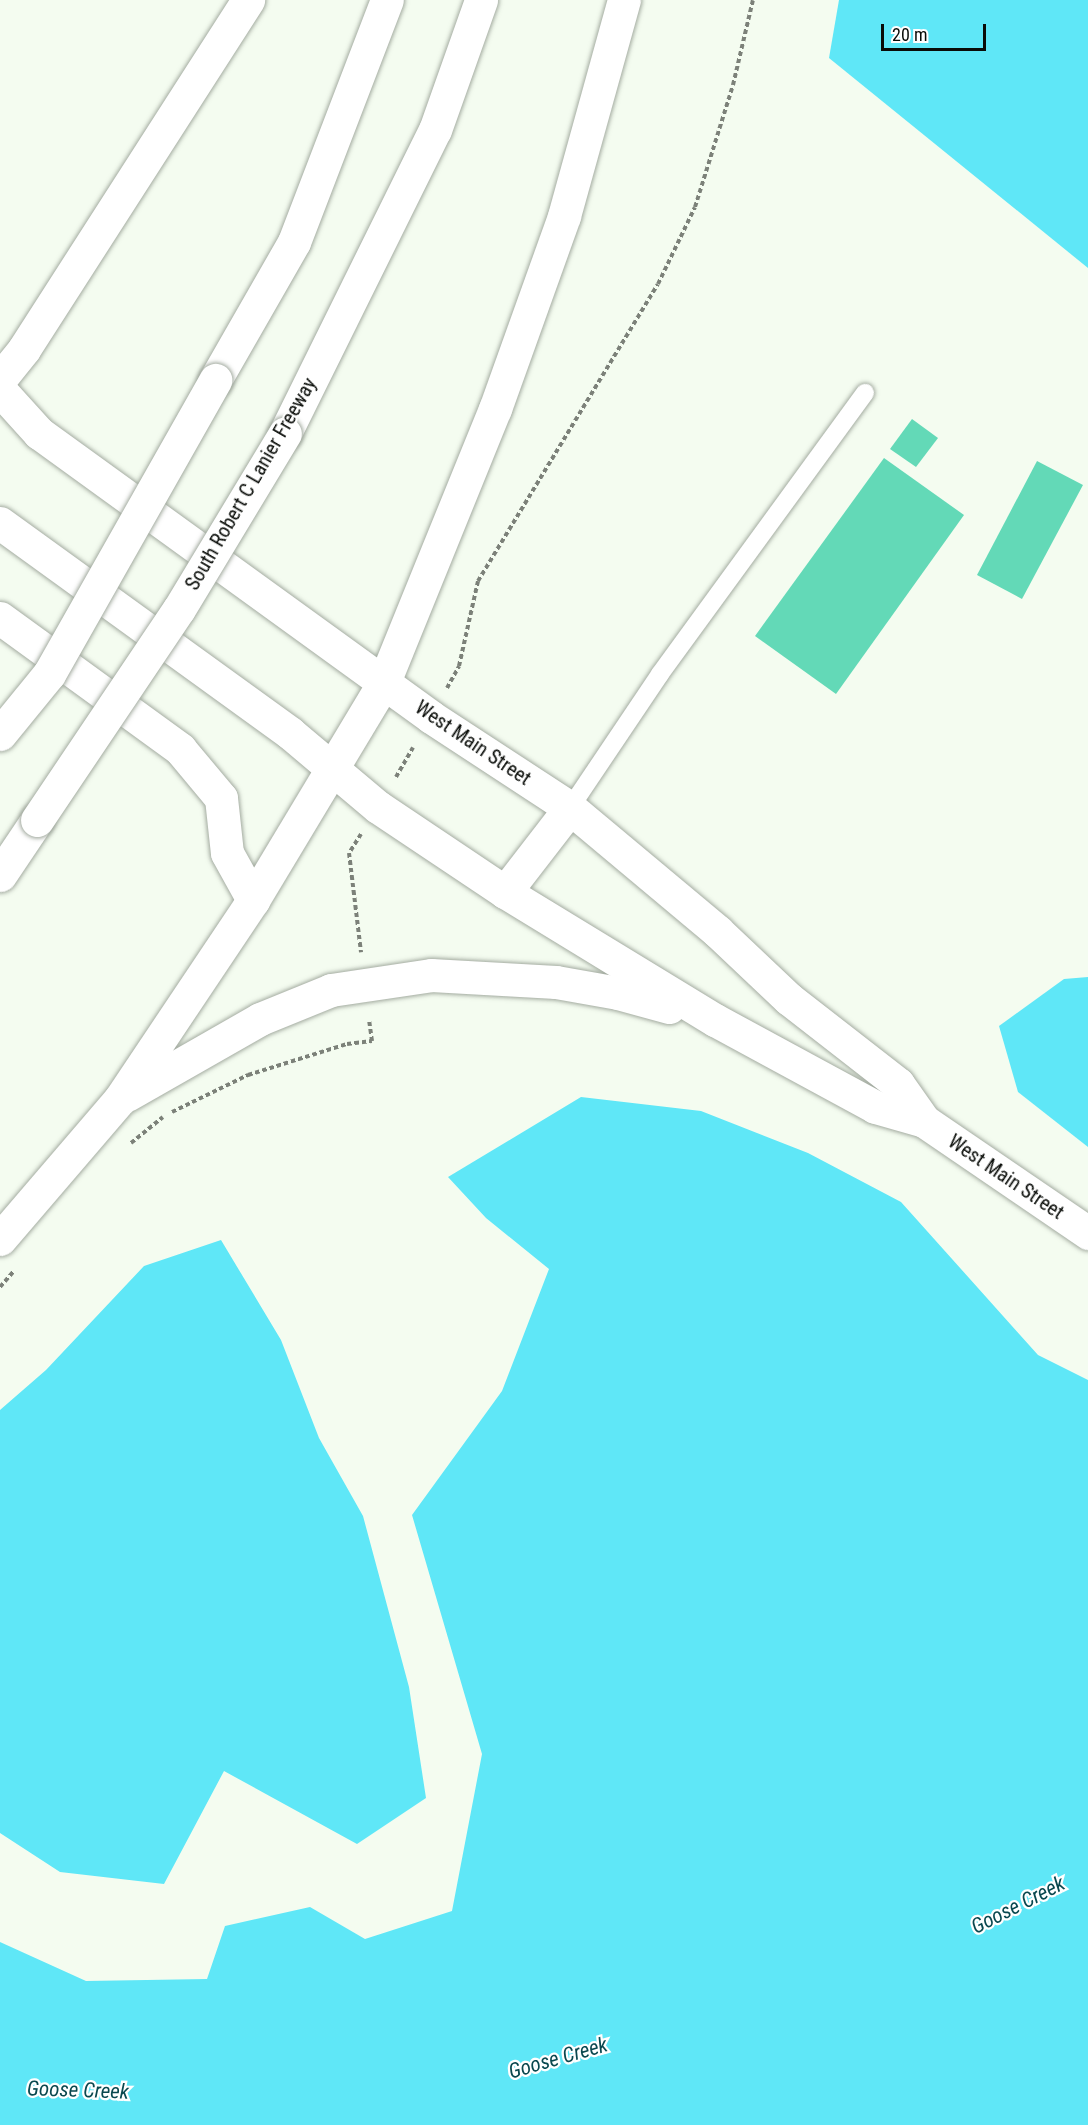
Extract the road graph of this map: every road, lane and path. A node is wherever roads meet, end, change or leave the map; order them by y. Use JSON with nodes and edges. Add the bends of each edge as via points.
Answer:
{"nodes":[{"id":1,"x":248,"y":0,"type":"edge"},
{"id":2,"x":387,"y":0,"type":"edge"},
{"id":3,"x":481,"y":0,"type":"edge"},
{"id":4,"x":624,"y":0,"type":"edge"},
{"id":5,"x":0,"y":379,"type":"edge"},
{"id":6,"x":0,"y":390,"type":"edge"},
{"id":7,"x":865,"y":393,"type":"dead end"},
{"id":8,"x":0,"y":523,"type":"edge"},
{"id":9,"x":0,"y":618,"type":"edge"},
{"id":10,"x":384,"y":682,"type":"junction"},
{"id":11,"x":0,"y":734,"type":"edge"},
{"id":12,"x":331,"y":768,"type":"junction"},
{"id":13,"x":570,"y":808,"type":"junction"},
{"id":14,"x":0,"y":875,"type":"edge"},
{"id":15,"x":504,"y":892,"type":"junction"},
{"id":16,"x":253,"y":900,"type":"junction"},
{"id":17,"x":715,"y":1020,"type":"junction"},
{"id":18,"x":120,"y":1099,"type":"junction"},
{"id":19,"x":924,"y":1121,"type":"junction"},
{"id":20,"x":1088,"y":1233,"type":"edge"},
{"id":21,"x":0,"y":1239,"type":"edge"}],
"edges":[{"from":1,"to":5,"type":"main road","via":[[24,349]]},
{"from":2,"to":11,"type":"main road","bridge":true,"via":[[294,242],[49,674]]},
{"from":3,"to":14,"type":"main road","name":"South Robert C Lanier Freeway","bridge":true,"via":[[435,130],[285,433],[179,609]]},
{"from":4,"to":10,"type":"main road","via":[[560,227],[495,410]]},
{"from":6,"to":10,"type":"main road","name":"West Main Street","via":[[39,433]]},
{"from":7,"to":13,"type":"lane","via":[[660,674]]},
{"from":8,"to":12,"type":"main road","name":"West Main Street","via":[[290,733]]},
{"from":9,"to":16,"type":"main road","via":[[180,749],[221,798],[227,853]]},
{"from":10,"to":12,"type":"main road"},
{"from":10,"to":13,"type":"main road","name":"West Main Street"},
{"from":12,"to":15,"type":"main road","name":"West Main Street","via":[[378,807]]},
{"from":12,"to":16,"type":"main road"},
{"from":13,"to":15,"type":"main road"},
{"from":13,"to":19,"type":"main road","name":"West Main Street","via":[[717,931],[789,999],[898,1084]]},
{"from":15,"to":17,"type":"main road","name":"West Main Street"},
{"from":16,"to":18,"type":"main road"},
{"from":17,"to":18,"type":"main road","via":[[618,993],[556,982],[431,975],[331,990],[260,1019]]},
{"from":17,"to":19,"type":"main road","name":"West Main Street","via":[[875,1107]]},
{"from":18,"to":21,"type":"main road"},
{"from":19,"to":20,"type":"main road","name":"West Main Street"}]}
